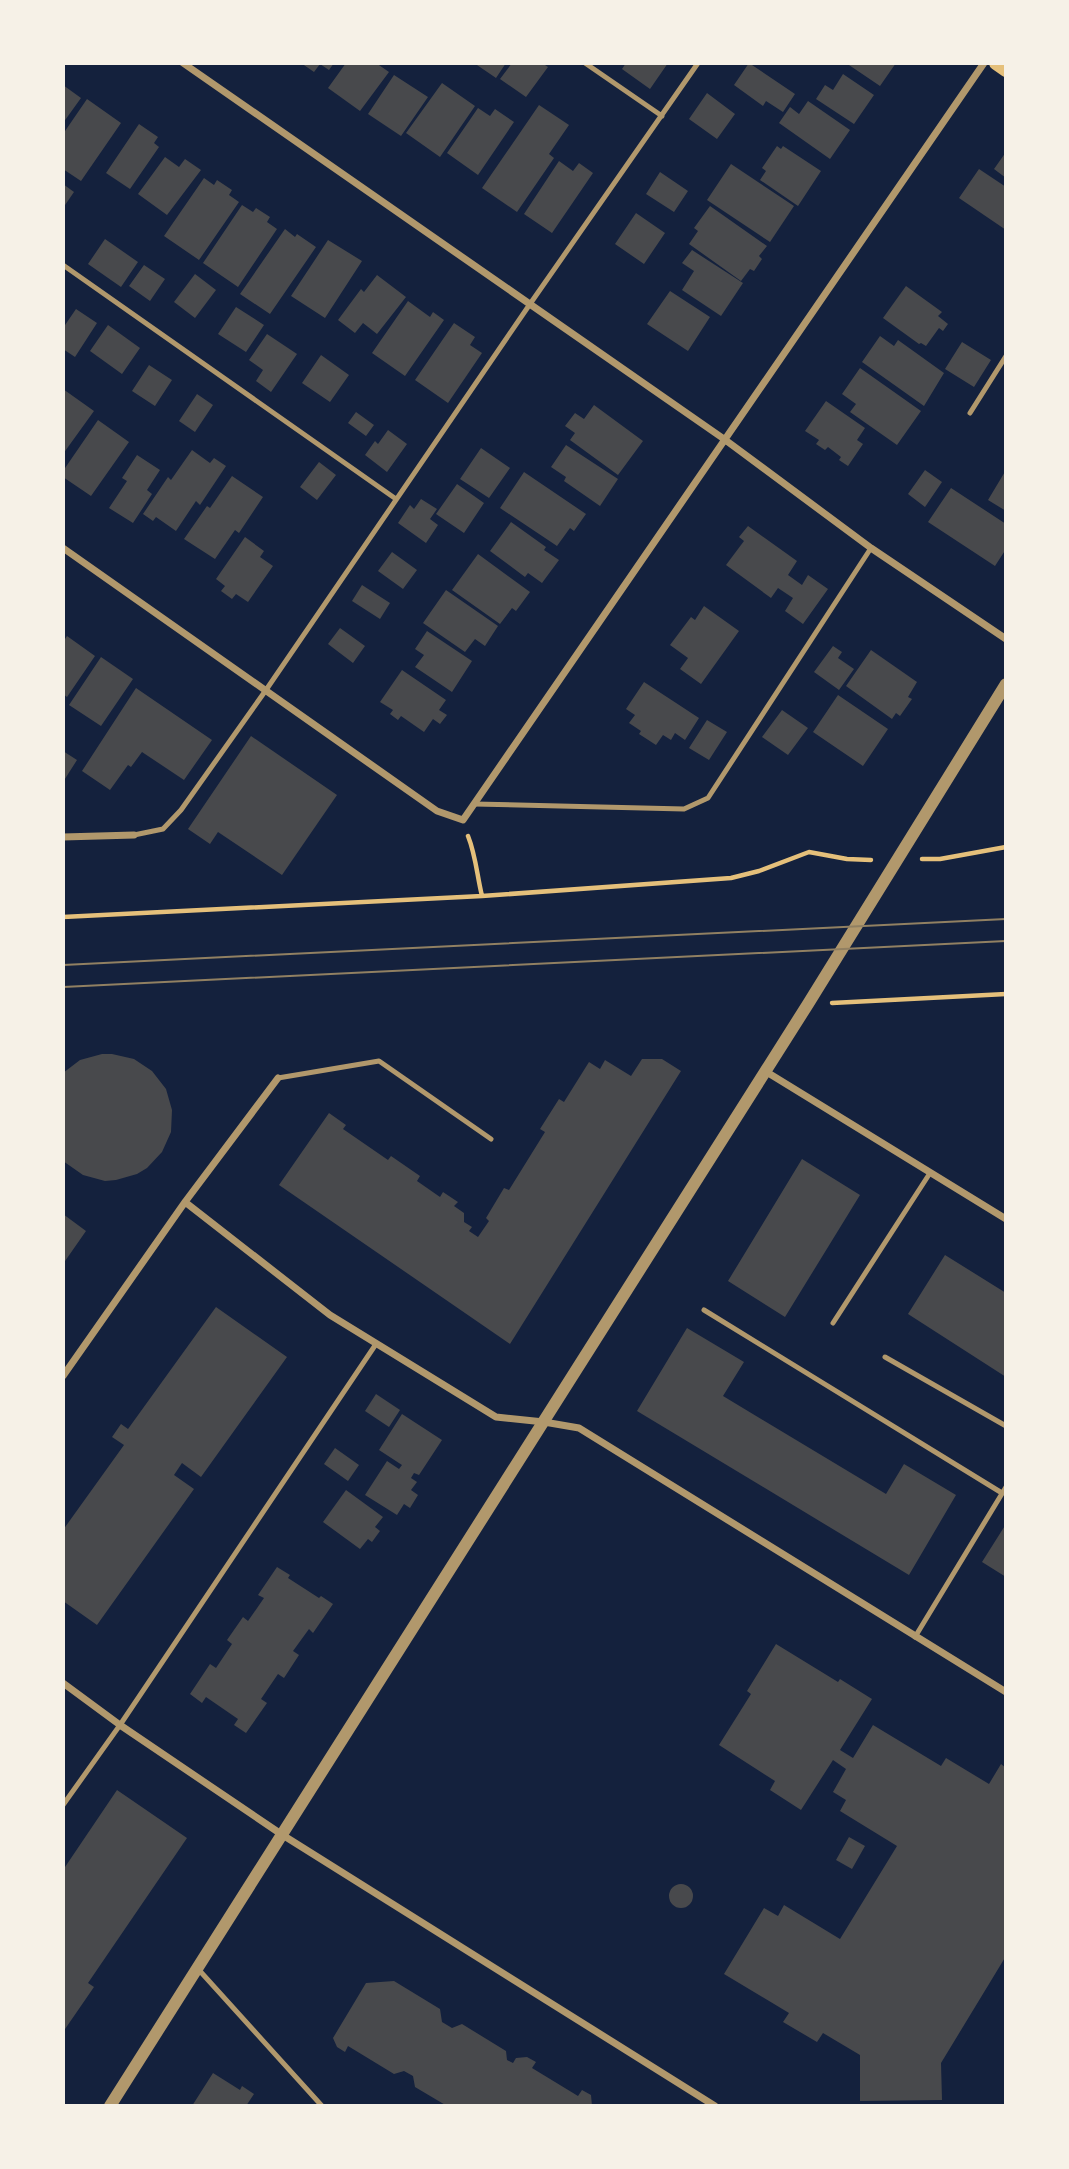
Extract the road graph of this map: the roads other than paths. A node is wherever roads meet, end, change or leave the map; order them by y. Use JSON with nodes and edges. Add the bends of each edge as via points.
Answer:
{"nodes":[{"id":1,"x":183,"y":63,"type":"edge"},
{"id":2,"x":585,"y":63,"type":"edge"},
{"id":3,"x":698,"y":63,"type":"edge"},
{"id":4,"x":984,"y":63,"type":"edge"},
{"id":5,"x":996,"y":63,"type":"edge"},
{"id":6,"x":1006,"y":70,"type":"edge"},
{"id":7,"x":662,"y":116,"type":"junction"},
{"id":8,"x":63,"y":265,"type":"edge"},
{"id":9,"x":530,"y":304,"type":"junction"},
{"id":10,"x":1006,"y":356,"type":"edge"},
{"id":11,"x":970,"y":413,"type":"dead end"},
{"id":12,"x":724,"y":439,"type":"junction"},
{"id":13,"x":396,"y":499,"type":"junction"},
{"id":14,"x":63,"y":548,"type":"edge"},
{"id":15,"x":872,"y":548,"type":"junction"},
{"id":16,"x":1006,"y":639,"type":"edge"},
{"id":17,"x":1006,"y":684,"type":"edge"},
{"id":18,"x":266,"y":690,"type":"junction"},
{"id":19,"x":474,"y":804,"type":"junction"},
{"id":20,"x":134,"y":835,"type":"joint"},
{"id":21,"x":63,"y":837,"type":"edge"},
{"id":22,"x":765,"y":1071,"type":"junction"},
{"id":23,"x":278,"y":1078,"type":"joint"},
{"id":24,"x":491,"y":1139,"type":"dead end"},
{"id":25,"x":930,"y":1173,"type":"junction"},
{"id":26,"x":185,"y":1202,"type":"junction"},
{"id":27,"x":1006,"y":1219,"type":"edge"},
{"id":28,"x":704,"y":1310,"type":"dead end"},
{"id":29,"x":833,"y":1323,"type":"dead end"},
{"id":30,"x":376,"y":1344,"type":"junction"},
{"id":31,"x":885,"y":1357,"type":"dead end"},
{"id":32,"x":63,"y":1376,"type":"edge"},
{"id":33,"x":544,"y":1422,"type":"junction"},
{"id":34,"x":1006,"y":1426,"type":"edge"},
{"id":35,"x":1006,"y":1487,"type":"edge"},
{"id":36,"x":1002,"y":1493,"type":"junction"},
{"id":37,"x":915,"y":1637,"type":"junction"},
{"id":38,"x":63,"y":1683,"type":"edge"},
{"id":39,"x":1006,"y":1692,"type":"edge"},
{"id":40,"x":120,"y":1725,"type":"junction"},
{"id":41,"x":63,"y":1805,"type":"edge"},
{"id":42,"x":281,"y":1834,"type":"junction"},
{"id":43,"x":196,"y":1968,"type":"junction"},
{"id":44,"x":110,"y":2106,"type":"edge"},
{"id":45,"x":322,"y":2106,"type":"edge"},
{"id":46,"x":715,"y":2106,"type":"edge"}],
"edges":[{"from":1,"to":9,"type":"street"},
{"from":2,"to":7,"type":"lane"},
{"from":3,"to":7,"type":"lane"},
{"from":4,"to":12,"type":"street"},
{"from":5,"to":6,"type":"main road"},
{"from":7,"to":9,"type":"lane"},
{"from":8,"to":13,"type":"lane"},
{"from":9,"to":12,"type":"street"},
{"from":9,"to":13,"type":"lane"},
{"from":10,"to":11,"type":"lane"},
{"from":12,"to":15,"type":"street"},
{"from":12,"to":19,"type":"street"},
{"from":13,"to":18,"type":"lane"},
{"from":14,"to":18,"type":"street"},
{"from":15,"to":16,"type":"street"},
{"from":15,"to":19,"type":"lane","via":[[708,798],[684,809]]},
{"from":17,"to":22,"type":"street"},
{"from":18,"to":19,"type":"street","via":[[437,811],[463,820]]},
{"from":18,"to":20,"type":"lane","via":[[181,810],[163,829]]},
{"from":20,"to":21,"type":"street"},
{"from":22,"to":25,"type":"street"},
{"from":22,"to":33,"type":"street"},
{"from":23,"to":24,"type":"lane","via":[[379,1061]]},
{"from":23,"to":26,"type":"street"},
{"from":25,"to":27,"type":"street"},
{"from":25,"to":29,"type":"lane"},
{"from":26,"to":30,"type":"street","via":[[330,1315]]},
{"from":26,"to":32,"type":"street"},
{"from":28,"to":36,"type":"lane"},
{"from":30,"to":33,"type":"street","via":[[496,1417]]},
{"from":30,"to":40,"type":"lane"},
{"from":31,"to":34,"type":"lane"},
{"from":33,"to":37,"type":"street","via":[[579,1428]]},
{"from":33,"to":42,"type":"street"},
{"from":35,"to":36,"type":"lane"},
{"from":36,"to":37,"type":"lane"},
{"from":37,"to":39,"type":"street"},
{"from":38,"to":40,"type":"street"},
{"from":40,"to":41,"type":"lane"},
{"from":40,"to":42,"type":"street"},
{"from":42,"to":43,"type":"street"},
{"from":42,"to":46,"type":"street"},
{"from":43,"to":44,"type":"street"},
{"from":43,"to":45,"type":"lane"}]}
